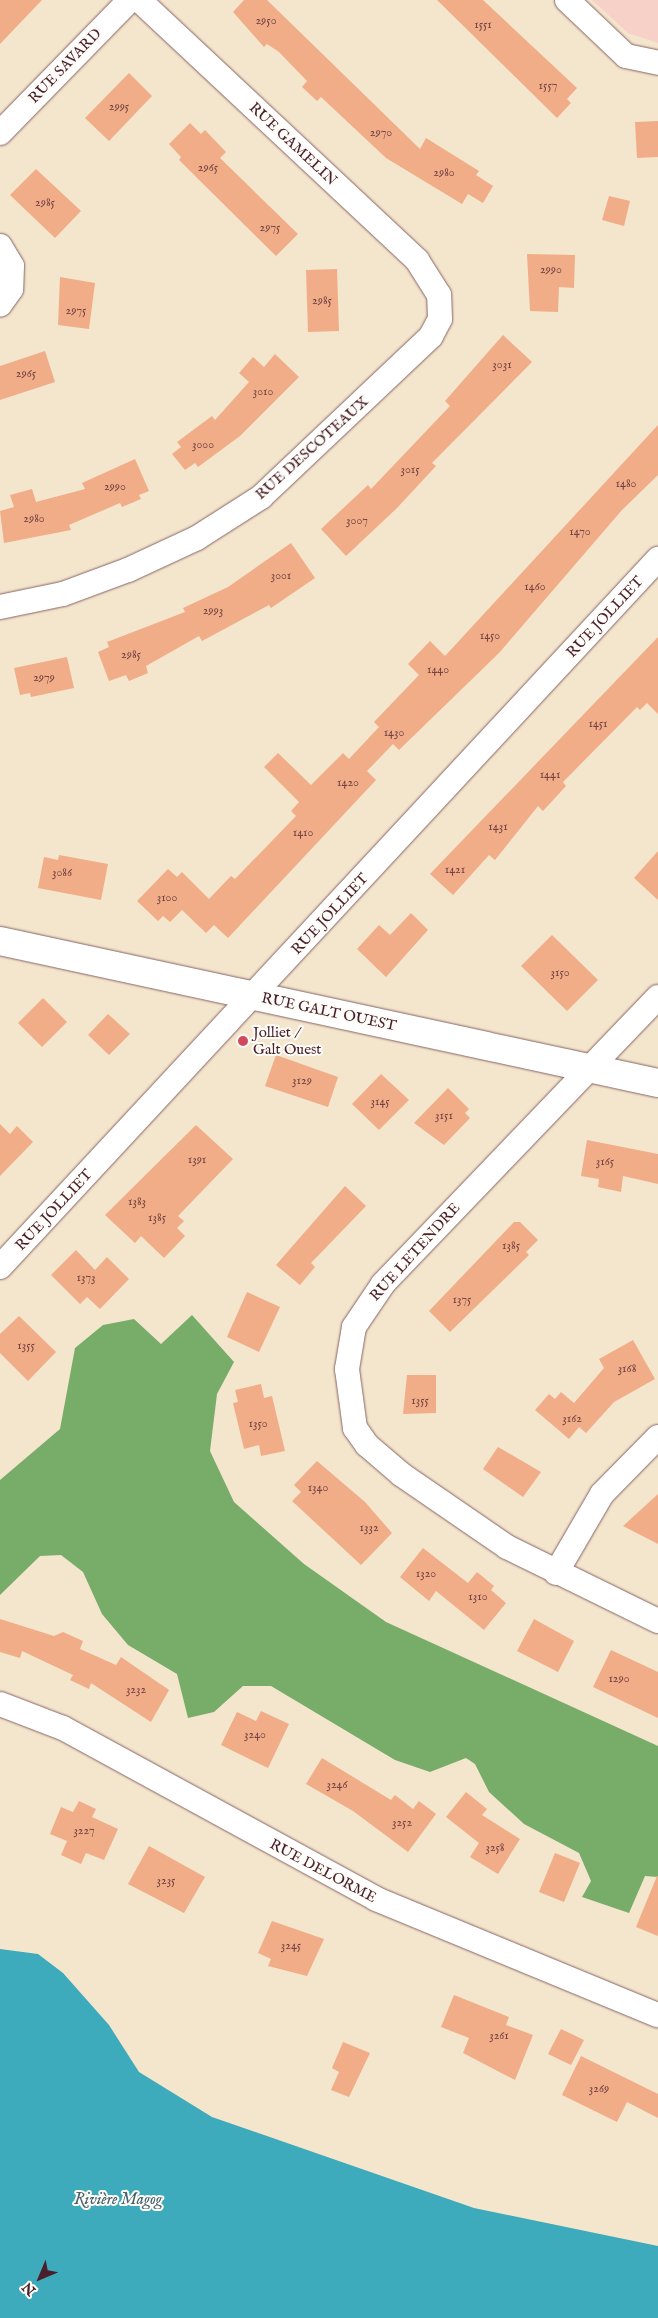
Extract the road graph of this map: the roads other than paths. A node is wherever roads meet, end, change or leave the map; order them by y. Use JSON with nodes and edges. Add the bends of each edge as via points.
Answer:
{"nodes":[{"id":1,"x":130,"y":0,"type":"edge"},
{"id":2,"x":139,"y":0,"type":"edge"},
{"id":3,"x":567,"y":0,"type":"edge"},
{"id":4,"x":658,"y":63,"type":"edge"},
{"id":5,"x":0,"y":133,"type":"edge"},
{"id":6,"x":0,"y":246,"type":"edge"},
{"id":7,"x":439,"y":295,"type":"joint"},
{"id":8,"x":0,"y":305,"type":"edge"},
{"id":9,"x":658,"y":560,"type":"edge"},
{"id":10,"x":0,"y":607,"type":"edge"},
{"id":11,"x":0,"y":941,"type":"edge"},
{"id":12,"x":255,"y":996,"type":"junction"},
{"id":13,"x":658,"y":997,"type":"edge"},
{"id":14,"x":589,"y":1066,"type":"junction"},
{"id":15,"x":658,"y":1083,"type":"edge"},
{"id":16,"x":0,"y":1267,"type":"edge"},
{"id":17,"x":658,"y":1438,"type":"edge"},
{"id":18,"x":556,"y":1573,"type":"junction"},
{"id":19,"x":658,"y":1621,"type":"edge"},
{"id":20,"x":0,"y":1704,"type":"edge"},
{"id":21,"x":658,"y":2015,"type":"edge"}],
"edges":[{"from":1,"to":5,"type":"street","name":"RUE SAVARD"},
{"from":2,"to":7,"type":"street","name":"RUE GAMELIN","via":[[417,260]]},
{"from":3,"to":4,"type":"street","via":[[626,56]]},
{"from":6,"to":8,"type":"street","via":[[12,266],[11,289]]},
{"from":7,"to":10,"type":"street","name":"RUE DESCOTEAUX","via":[[440,319],[431,336],[261,497],[197,538],[128,570],[62,594]]},
{"from":9,"to":12,"type":"street","name":"RUE JOLLIET"},
{"from":11,"to":12,"type":"street","name":"RUE GALT OUEST"},
{"from":12,"to":14,"type":"street","name":"RUE GALT OUEST"},
{"from":12,"to":16,"type":"street","name":"RUE JOLLIET"},
{"from":13,"to":14,"type":"street","name":"RUE LETENDRE"},
{"from":14,"to":15,"type":"street","name":"RUE GALT OUEST"},
{"from":14,"to":18,"type":"street","name":"RUE LETENDRE","via":[[383,1284],[354,1327],[348,1348],[349,1407],[354,1428],[367,1445],[455,1515]]},
{"from":17,"to":18,"type":"street","via":[[602,1494]]},
{"from":18,"to":19,"type":"street","name":"RUE LETENDRE"},
{"from":20,"to":21,"type":"street","name":"RUE DELORME","via":[[63,1728],[376,1900]]}]}
